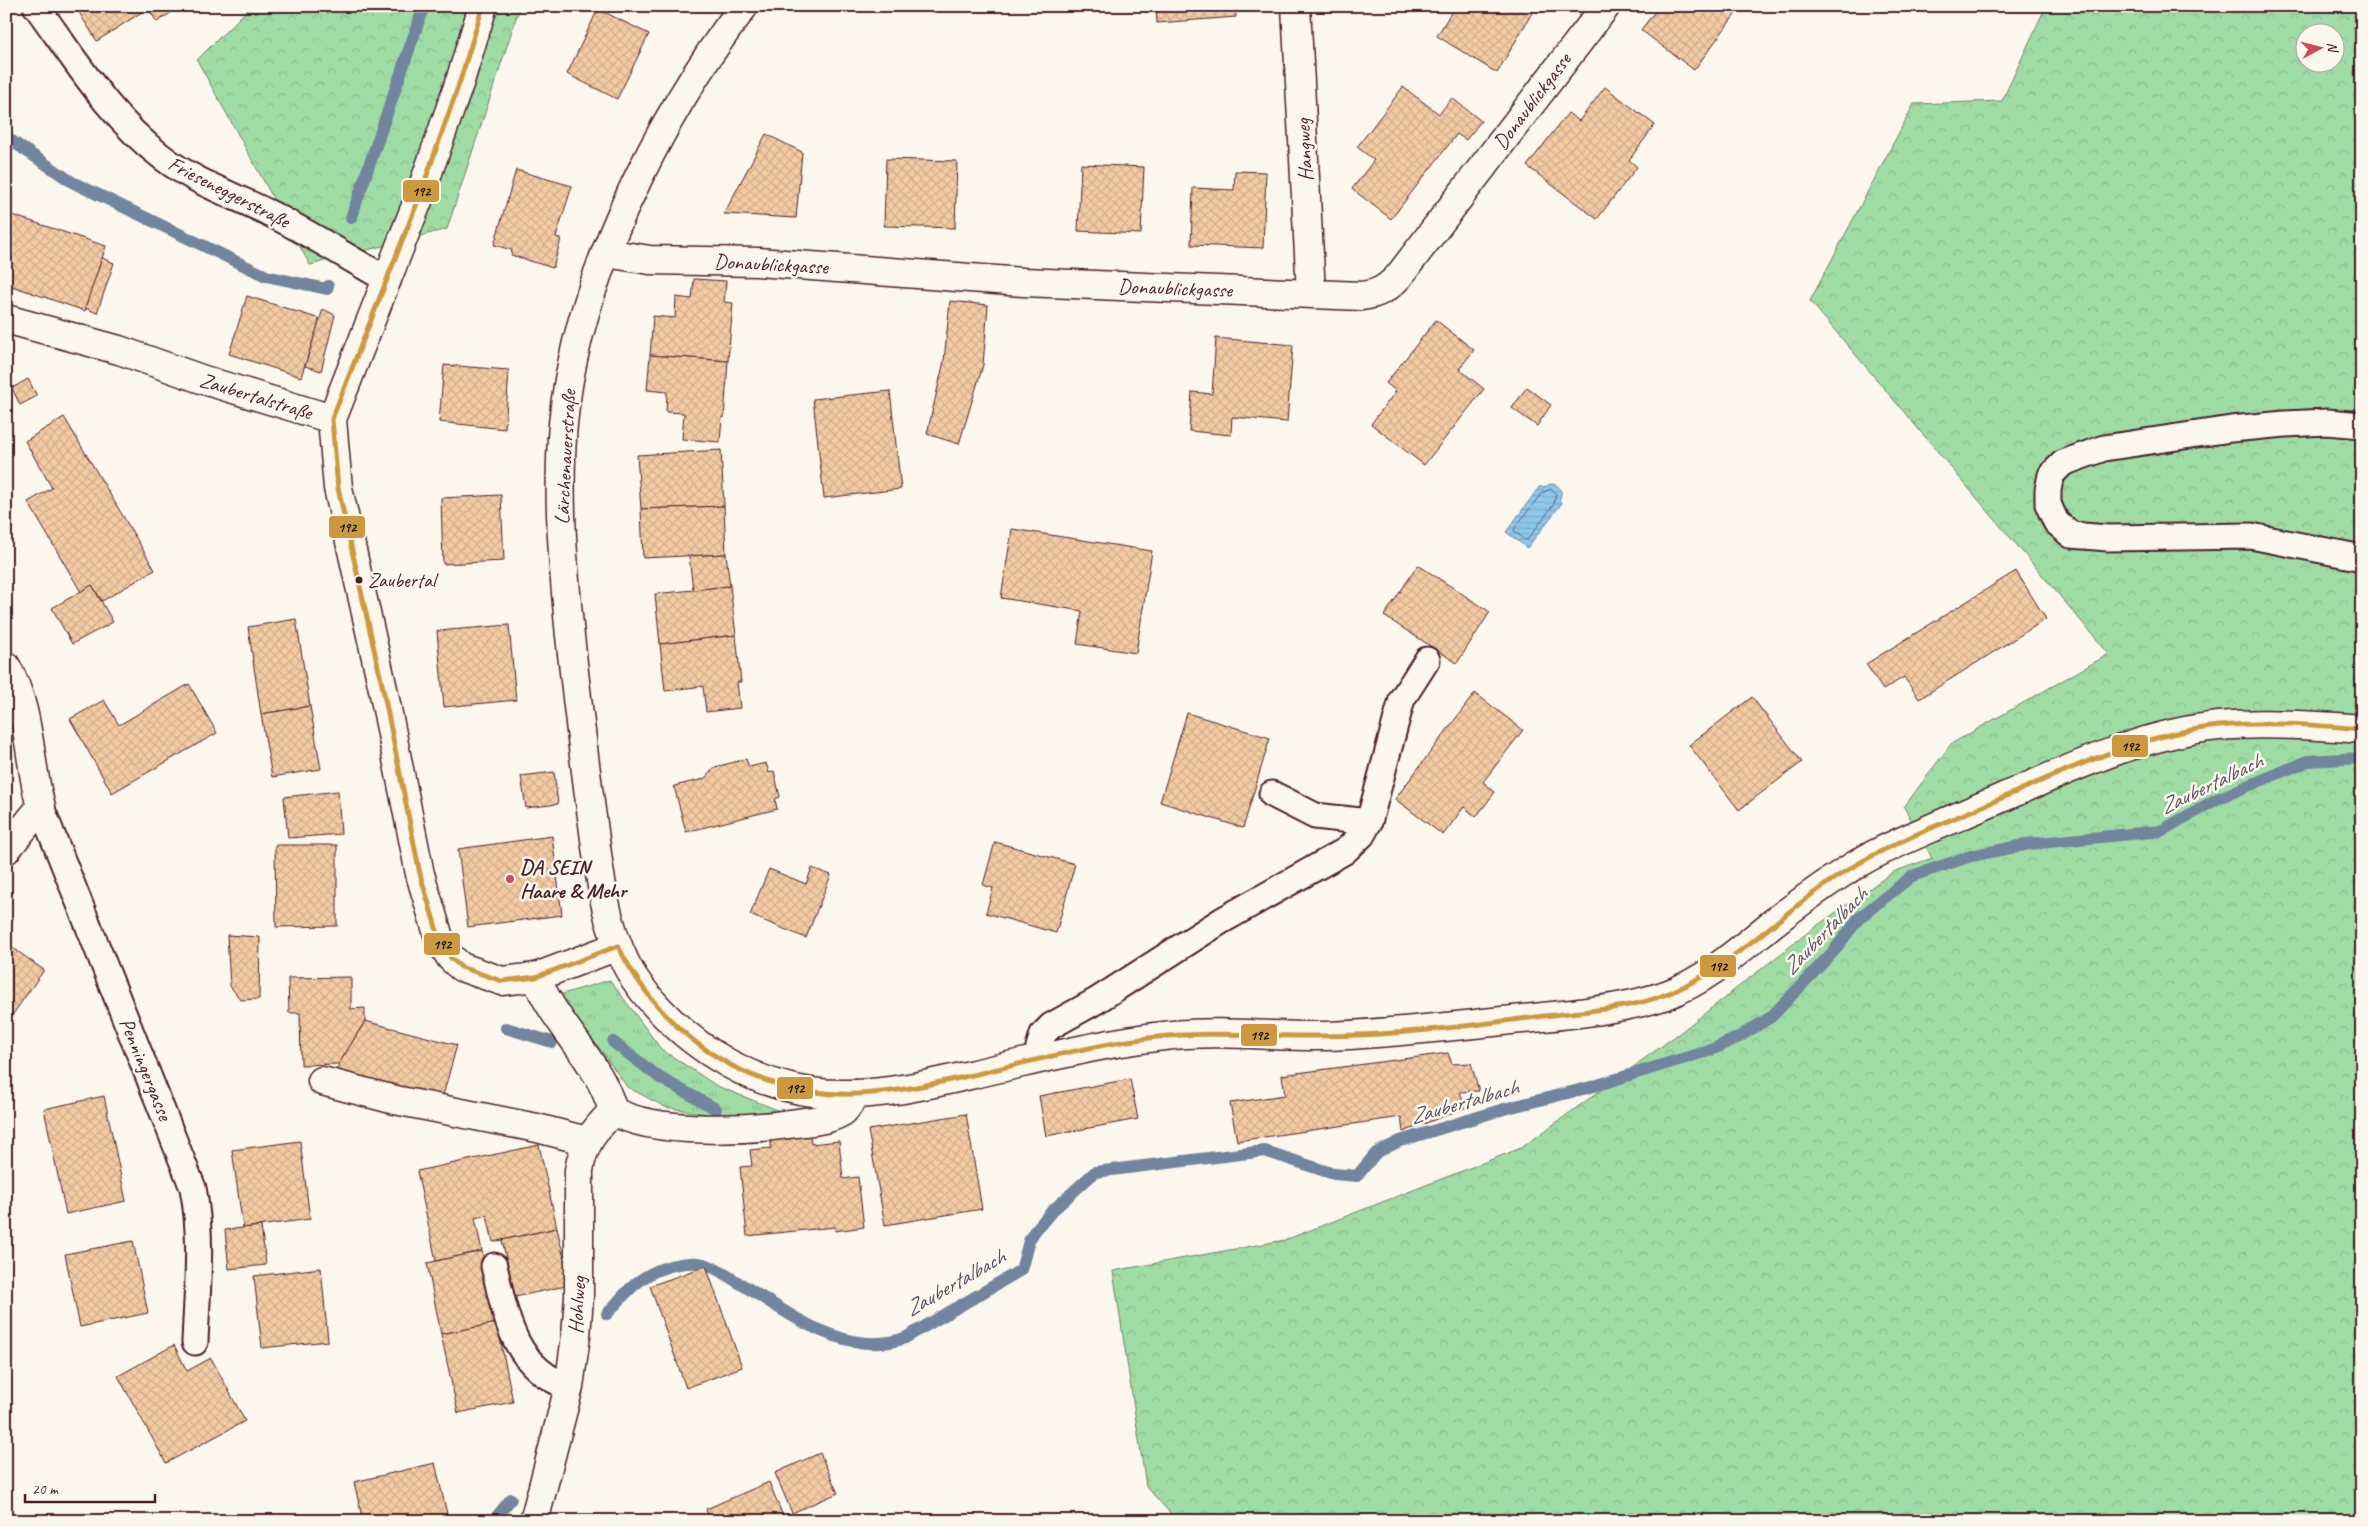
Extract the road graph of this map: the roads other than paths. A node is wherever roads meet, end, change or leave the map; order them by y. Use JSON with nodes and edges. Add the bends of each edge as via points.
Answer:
{"nodes":[{"id":1,"x":36,"y":6,"type":"edge"},
{"id":2,"x":483,"y":6,"type":"edge"},
{"id":3,"x":744,"y":6,"type":"edge"},
{"id":4,"x":1296,"y":6,"type":"edge"},
{"id":5,"x":1606,"y":6,"type":"edge"},
{"id":6,"x":606,"y":253,"type":"junction"},
{"id":7,"x":388,"y":280,"type":"junction"},
{"id":8,"x":1311,"y":294,"type":"junction"},
{"id":9,"x":6,"y":319,"type":"edge"},
{"id":10,"x":332,"y":419,"type":"junction"},
{"id":11,"x":2362,"y":425,"type":"edge"},
{"id":12,"x":2362,"y":558,"type":"edge"},
{"id":13,"x":1427,"y":660,"type":"dead end"},
{"id":14,"x":6,"y":666,"type":"edge"},
{"id":15,"x":2362,"y":729,"type":"edge"},
{"id":16,"x":1272,"y":794,"type":"dead end"},
{"id":17,"x":40,"y":807,"type":"junction"},
{"id":18,"x":1369,"y":822,"type":"junction"},
{"id":19,"x":6,"y":850,"type":"edge"},
{"id":20,"x":618,"y":946,"type":"junction"},
{"id":21,"x":536,"y":977,"type":"junction"},
{"id":22,"x":1042,"y":1058,"type":"junction"},
{"id":23,"x":322,"y":1082,"type":"dead end"},
{"id":24,"x":855,"y":1094,"type":"junction"},
{"id":25,"x":613,"y":1111,"type":"junction"},
{"id":26,"x":587,"y":1141,"type":"junction"},
{"id":27,"x":494,"y":1266,"type":"dead end"},
{"id":28,"x":195,"y":1342,"type":"dead end"},
{"id":29,"x":569,"y":1387,"type":"junction"},
{"id":30,"x":534,"y":1521,"type":"edge"}],
"edges":[{"from":1,"to":7,"type":"lane","name":"Frieseneggerstraße","via":[[108,104],[161,157],[216,189],[298,227]]},
{"from":2,"to":7,"type":"street","via":[[454,99]]},
{"from":3,"to":6,"type":"street","name":"Lärchenauerstraße","via":[[689,87],[631,196]]},
{"from":4,"to":8,"type":"street","name":"Hangweg"},
{"from":5,"to":8,"type":"street","name":"Donaublickgasse","via":[[1390,286],[1376,294],[1360,296]]},
{"from":6,"to":8,"type":"street","name":"Donaublickgasse","via":[[650,260],[767,262],[1023,282]]},
{"from":6,"to":20,"type":"street","name":"Lärchenauerstraße","via":[[585,310],[571,368],[560,490],[580,735],[598,859]]},
{"from":7,"to":10,"type":"street"},
{"from":9,"to":10,"type":"street","name":"Zaubertalstraße","via":[[119,350]]},
{"from":10,"to":21,"type":"street","name":"Zaubertalstraße","via":[[338,488],[420,874],[440,941],[456,962],[474,973],[502,981]]},
{"from":11,"to":12,"type":"lane","via":[[2327,422],[2285,424],[2104,448],[2063,463],[2051,475],[2048,504],[2056,522],[2071,535],[2108,538],[2251,536]]},
{"from":13,"to":18,"type":"lane","via":[[1402,699]]},
{"from":14,"to":17,"type":"street","via":[[23,704]]},
{"from":15,"to":22,"type":"street","via":[[2300,725],[2217,726],[2121,749],[1871,856],[1799,904],[1713,970],[1668,994],[1646,1000],[1532,1018],[1366,1034],[1176,1035]]},
{"from":16,"to":18,"type":"lane","via":[[1315,816]]},
{"from":17,"to":19,"type":"street"},
{"from":17,"to":28,"type":"lane","name":"Penningergasse","via":[[193,1188],[199,1216]]},
{"from":18,"to":22,"type":"lane","via":[[1362,835],[1345,851],[1221,921],[1051,1026],[1043,1034],[1039,1047]]},
{"from":20,"to":21,"type":"street","name":"Zaubertalstraße"},
{"from":20,"to":24,"type":"street","via":[[634,977],[656,1006],[711,1053],[777,1083],[811,1092]]},
{"from":21,"to":25,"type":"street","via":[[548,1004],[597,1074]]},
{"from":22,"to":24,"type":"street","via":[[916,1087]]},
{"from":23,"to":26,"type":"street"},
{"from":24,"to":25,"type":"street","via":[[844,1110],[831,1117],[759,1128],[695,1128],[636,1120]]},
{"from":25,"to":26,"type":"street","name":"Hohlweg"},
{"from":26,"to":29,"type":"street","name":"Hohlweg","via":[[579,1170],[579,1297]]},
{"from":27,"to":29,"type":"lane","via":[[515,1342],[536,1369]]},
{"from":29,"to":30,"type":"street","name":"Hohlweg"}]}
